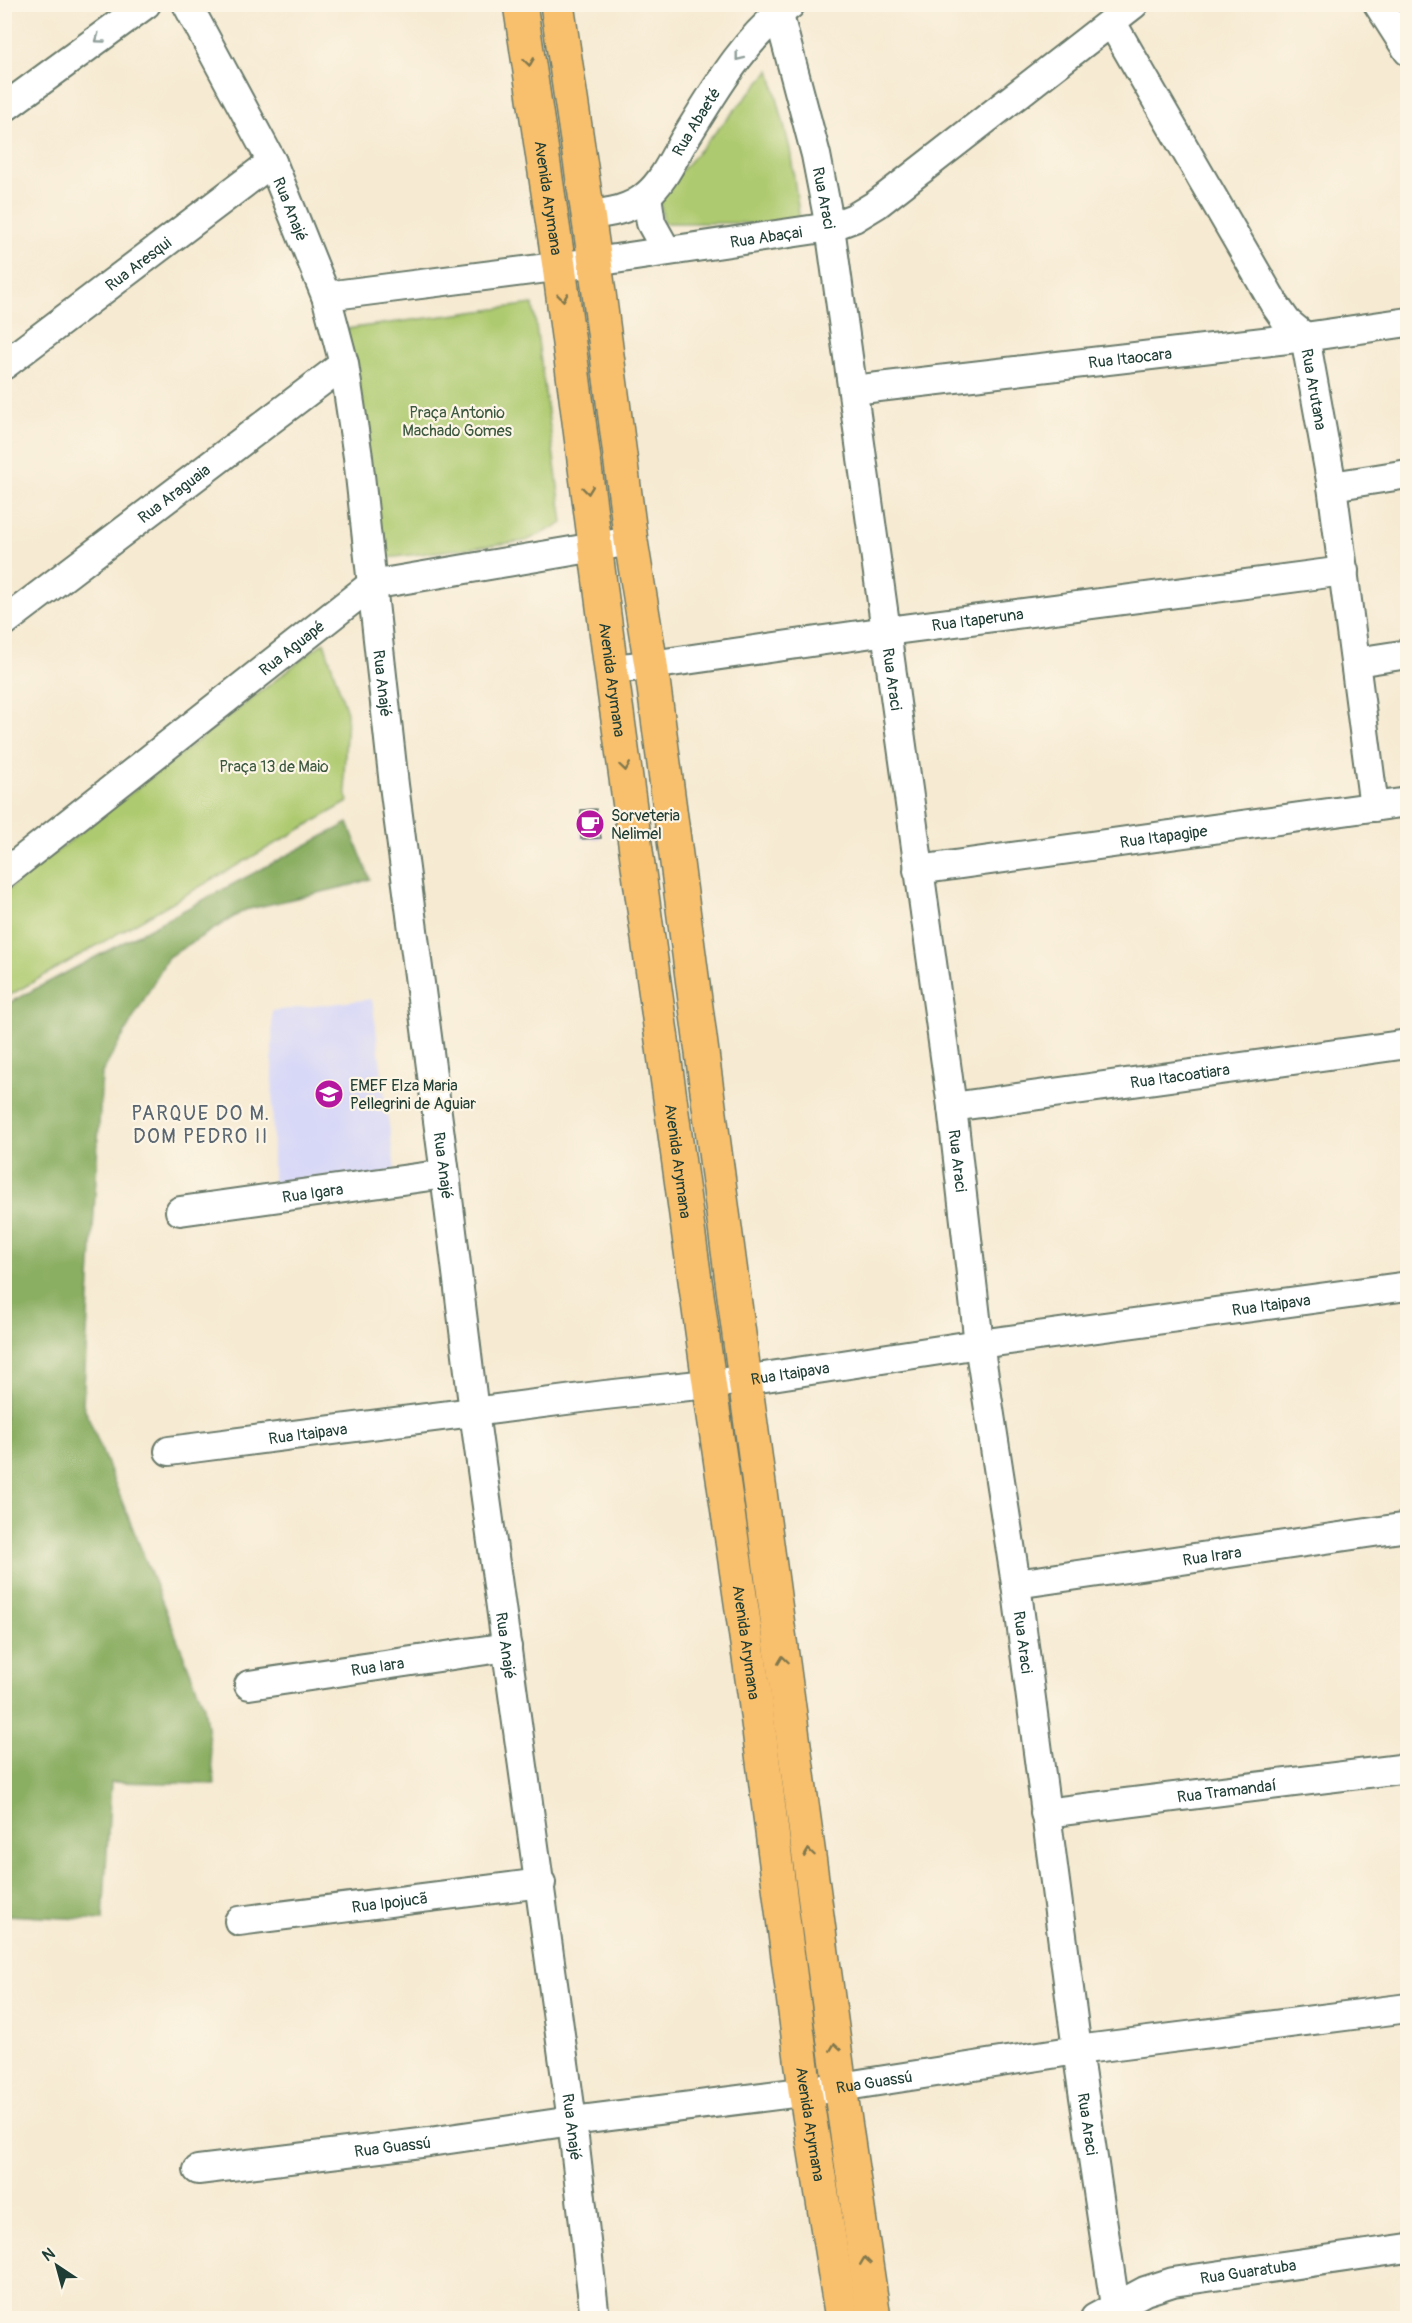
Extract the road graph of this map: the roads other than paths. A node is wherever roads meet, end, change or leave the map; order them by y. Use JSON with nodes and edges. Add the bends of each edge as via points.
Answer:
{"nodes":[{"id":1,"x":146,"y":4,"type":"edge"},
{"id":2,"x":188,"y":4,"type":"edge"},
{"id":3,"x":520,"y":4,"type":"edge"},
{"id":4,"x":557,"y":4,"type":"edge"},
{"id":5,"x":1134,"y":4,"type":"edge"},
{"id":6,"x":1378,"y":4,"type":"edge"},
{"id":7,"x":782,"y":8,"type":"edge"},
{"id":8,"x":1112,"y":23,"type":"junction"},
{"id":9,"x":1407,"y":51,"type":"edge"},
{"id":10,"x":4,"y":108,"type":"edge"},
{"id":11,"x":272,"y":162,"type":"junction"},
{"id":12,"x":647,"y":196,"type":"junction"},
{"id":13,"x":587,"y":215,"type":"junction"},
{"id":14,"x":830,"y":227,"type":"junction"},
{"id":15,"x":666,"y":250,"type":"junction"},
{"id":16,"x":595,"y":262,"type":"junction"},
{"id":17,"x":559,"y":266,"type":"junction"},
{"id":18,"x":326,"y":296,"type":"junction"},
{"id":19,"x":1407,"y":322,"type":"edge"},
{"id":20,"x":1305,"y":337,"type":"junction"},
{"id":21,"x":344,"y":364,"type":"junction"},
{"id":22,"x":4,"y":365,"type":"edge"},
{"id":23,"x":853,"y":390,"type":"junction"},
{"id":24,"x":1407,"y":474,"type":"edge"},
{"id":25,"x":1332,"y":486,"type":"junction"},
{"id":26,"x":632,"y":542,"type":"junction"},
{"id":27,"x":596,"y":549,"type":"junction"},
{"id":28,"x":1344,"y":570,"type":"junction"},
{"id":29,"x":371,"y":585,"type":"junction"},
{"id":30,"x":4,"y":622,"type":"edge"},
{"id":31,"x":887,"y":631,"type":"junction"},
{"id":32,"x":1407,"y":654,"type":"edge"},
{"id":33,"x":1356,"y":662,"type":"junction"},
{"id":34,"x":651,"y":665,"type":"junction"},
{"id":35,"x":611,"y":669,"type":"junction"},
{"id":36,"x":1407,"y":802,"type":"edge"},
{"id":37,"x":1374,"y":807,"type":"junction"},
{"id":38,"x":918,"y":870,"type":"junction"},
{"id":39,"x":4,"y":874,"type":"edge"},
{"id":40,"x":1407,"y":1044,"type":"edge"},
{"id":41,"x":952,"y":1107,"type":"junction"},
{"id":42,"x":445,"y":1174,"type":"junction"},
{"id":43,"x":180,"y":1211,"type":"dead end"},
{"id":44,"x":1407,"y":1286,"type":"edge"},
{"id":45,"x":979,"y":1344,"type":"junction"},
{"id":46,"x":745,"y":1380,"type":"junction"},
{"id":47,"x":709,"y":1382,"type":"junction"},
{"id":48,"x":474,"y":1412,"type":"junction"},
{"id":49,"x":169,"y":1451,"type":"dead end"},
{"id":50,"x":1407,"y":1527,"type":"edge"},
{"id":51,"x":1016,"y":1584,"type":"junction"},
{"id":52,"x":507,"y":1647,"type":"junction"},
{"id":53,"x":249,"y":1685,"type":"dead end"},
{"id":54,"x":1407,"y":1768,"type":"edge"},
{"id":55,"x":1045,"y":1813,"type":"junction"},
{"id":56,"x":541,"y":1883,"type":"junction"},
{"id":57,"x":239,"y":1921,"type":"dead end"},
{"id":58,"x":1407,"y":2008,"type":"edge"},
{"id":59,"x":1077,"y":2050,"type":"junction"},
{"id":60,"x":840,"y":2087,"type":"junction"},
{"id":61,"x":805,"y":2090,"type":"junction"},
{"id":62,"x":573,"y":2121,"type":"junction"},
{"id":63,"x":198,"y":2170,"type":"dead end"},
{"id":64,"x":1407,"y":2248,"type":"edge"},
{"id":65,"x":1110,"y":2314,"type":"edge"},
{"id":66,"x":595,"y":2319,"type":"edge"},
{"id":67,"x":842,"y":2319,"type":"edge"},
{"id":68,"x":874,"y":2319,"type":"edge"}],
"edges":[{"from":1,"to":10,"type":"street","one_way":true},
{"from":2,"to":11,"type":"street","name":"Rua Anajé"},
{"from":3,"to":17,"type":"main road","name":"Avenida Arymana","one_way":true},
{"from":4,"to":13,"type":"main road","name":"Avenida Arymana"},
{"from":5,"to":8,"type":"street","name":"Rua Abaçai"},
{"from":6,"to":9,"type":"street"},
{"from":7,"to":12,"type":"street","name":"Rua Abaeté","one_way":true,"via":[[718,85]]},
{"from":7,"to":14,"type":"street","name":"Rua Araci"},
{"from":8,"to":14,"type":"street","name":"Rua Abaçai","via":[[877,204]]},
{"from":8,"to":20,"type":"street","name":"Rua Arutana","via":[[1275,305]]},
{"from":11,"to":18,"type":"street","name":"Rua Anajé"},
{"from":11,"to":22,"type":"street","name":"Rua Aresqui"},
{"from":12,"to":13,"type":"street","name":"Rua Abaeté","via":[[616,212]]},
{"from":12,"to":15,"type":"street","via":[[651,223]]},
{"from":13,"to":16,"type":"main road","name":"Avenida Arymana"},
{"from":14,"to":15,"type":"street","name":"Rua Abaçai"},
{"from":14,"to":23,"type":"street","name":"Rua Araci"},
{"from":15,"to":16,"type":"street","name":"Rua Abaçai"},
{"from":16,"to":17,"type":"street","name":"Rua Abaçai"},
{"from":16,"to":26,"type":"main road","name":"Avenida Arymana"},
{"from":17,"to":18,"type":"street","name":"Rua Abaçai"},
{"from":17,"to":27,"type":"main road","name":"Avenida Arymana","one_way":true},
{"from":18,"to":21,"type":"street","name":"Rua Anajé"},
{"from":19,"to":20,"type":"street","name":"Rua Itaocara"},
{"from":20,"to":23,"type":"street","name":"Rua Itaocara"},
{"from":20,"to":25,"type":"street","name":"Rua Arutana"},
{"from":21,"to":29,"type":"street","name":"Rua Anajé"},
{"from":21,"to":30,"type":"street","name":"Rua Araguaia"},
{"from":23,"to":31,"type":"street","name":"Rua Araci"},
{"from":24,"to":25,"type":"street"},
{"from":25,"to":28,"type":"street","name":"Rua Arutana"},
{"from":26,"to":27,"type":"street","name":"Rua Aguapé"},
{"from":26,"to":34,"type":"main road","name":"Avenida Arymana"},
{"from":27,"to":29,"type":"street","name":"Rua Aguapé"},
{"from":27,"to":35,"type":"main road","name":"Avenida Arymana"},
{"from":28,"to":31,"type":"street","name":"Rua Itaperuna"},
{"from":28,"to":33,"type":"street","name":"Rua Arutana"},
{"from":29,"to":39,"type":"street","name":"Rua Aguapé"},
{"from":29,"to":42,"type":"street","name":"Rua Anajé"},
{"from":31,"to":34,"type":"street","name":"Rua Itaperuna"},
{"from":31,"to":38,"type":"street","name":"Rua Araci"},
{"from":32,"to":33,"type":"street"},
{"from":33,"to":37,"type":"street","name":"Rua Arutana"},
{"from":34,"to":35,"type":"street","name":"Rua Itaperuna"},
{"from":34,"to":46,"type":"main road","name":"Avenida Arymana"},
{"from":35,"to":47,"type":"main road","name":"Avenida Arymana","one_way":true},
{"from":36,"to":37,"type":"street","name":"Rua Itapagipe"},
{"from":37,"to":38,"type":"street","name":"Rua Itapagipe"},
{"from":38,"to":41,"type":"street","name":"Rua Araci"},
{"from":40,"to":41,"type":"street","name":"Rua Itacoatiara"},
{"from":41,"to":45,"type":"street","name":"Rua Araci"},
{"from":42,"to":43,"type":"street","name":"Rua Igara"},
{"from":42,"to":48,"type":"street","name":"Rua Anajé"},
{"from":44,"to":45,"type":"street","name":"Rua Itaipava"},
{"from":45,"to":46,"type":"street","name":"Rua Itaipava"},
{"from":45,"to":51,"type":"street","name":"Rua Araci"},
{"from":46,"to":47,"type":"street","name":"Rua Itaipava"},
{"from":60,"to":46,"type":"main road","name":"Avenida Arymana","one_way":true},
{"from":47,"to":48,"type":"street","name":"Rua Itaipava"},
{"from":47,"to":61,"type":"main road","name":"Avenida Arymana"},
{"from":48,"to":49,"type":"street","name":"Rua Itaipava"},
{"from":48,"to":52,"type":"street","name":"Rua Anajé"},
{"from":50,"to":51,"type":"street","name":"Rua Irara"},
{"from":51,"to":55,"type":"street","name":"Rua Araci"},
{"from":52,"to":53,"type":"street","name":"Rua Iara"},
{"from":52,"to":56,"type":"street","name":"Rua Anajé"},
{"from":54,"to":55,"type":"street","name":"Rua Tramandaí"},
{"from":55,"to":59,"type":"street","name":"Rua Araci"},
{"from":56,"to":57,"type":"street","name":"Rua Ipojucã"},
{"from":56,"to":62,"type":"street","name":"Rua Anajé"},
{"from":58,"to":59,"type":"street","name":"Rua Guassú"},
{"from":59,"to":60,"type":"street","name":"Rua Guassú"},
{"from":59,"to":65,"type":"street","name":"Rua Araci"},
{"from":60,"to":61,"type":"street","name":"Rua Guassú"},
{"from":68,"to":60,"type":"main road","name":"Avenida Arymana","one_way":true},
{"from":61,"to":62,"type":"street","name":"Rua Guassú"},
{"from":61,"to":67,"type":"main road","name":"Avenida Arymana"},
{"from":62,"to":63,"type":"street","name":"Rua Guassú"},
{"from":62,"to":66,"type":"street","name":"Rua Anajé"},
{"from":64,"to":65,"type":"street","name":"Rua Guaratuba","via":[[1173,2282],[1145,2291]]}]}
